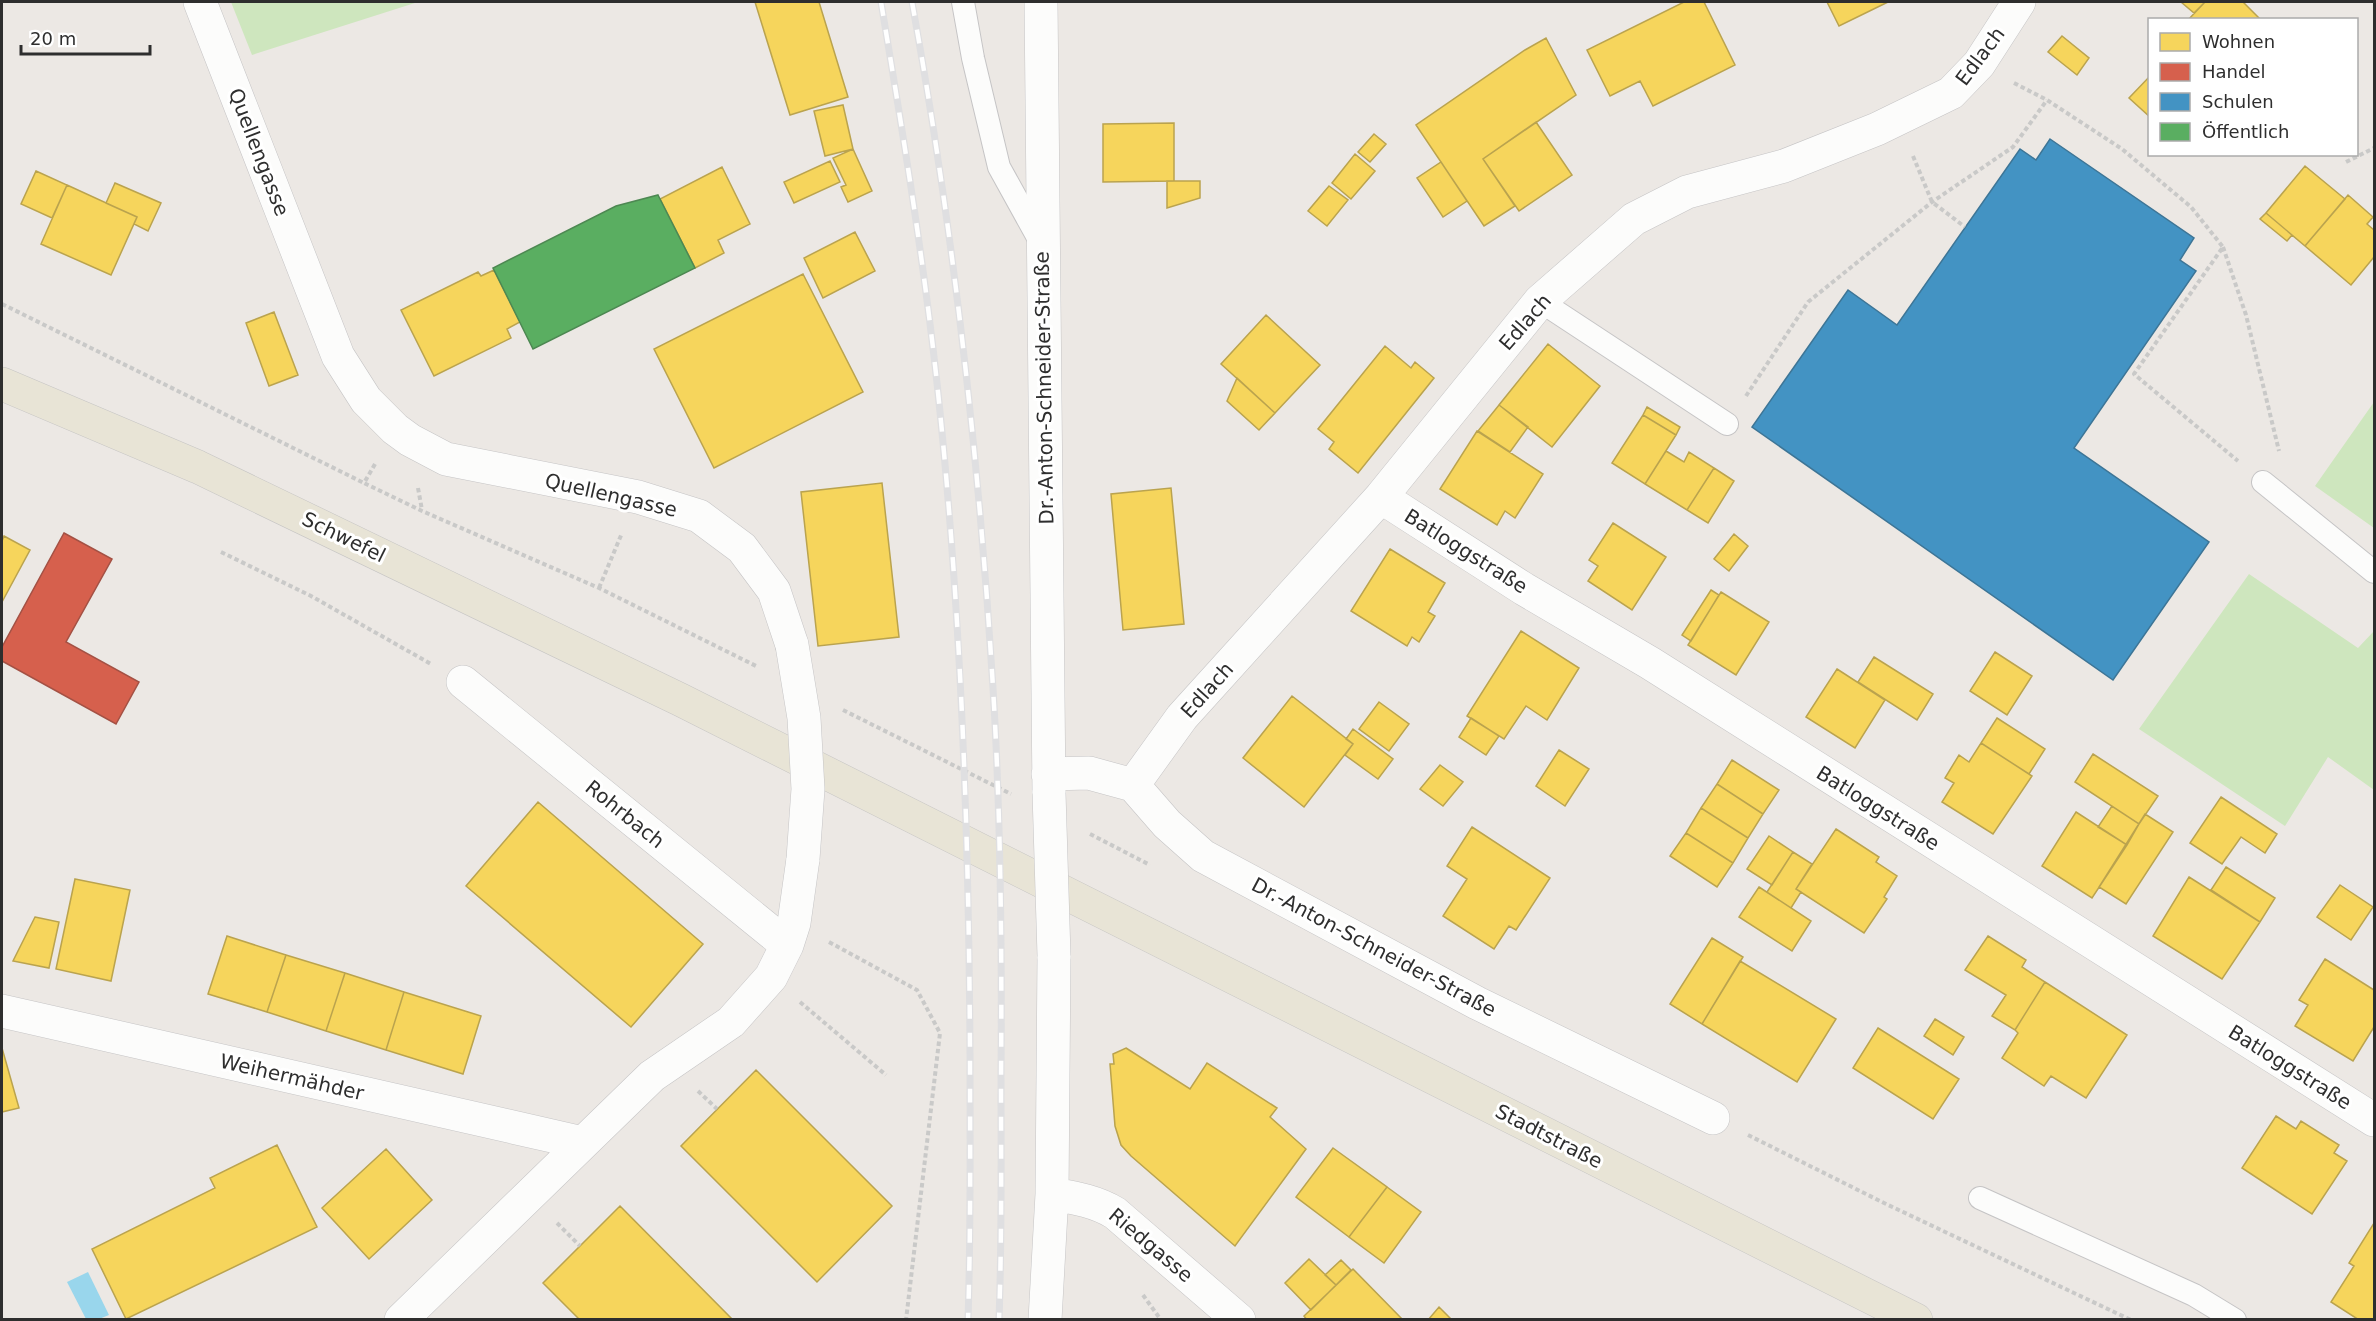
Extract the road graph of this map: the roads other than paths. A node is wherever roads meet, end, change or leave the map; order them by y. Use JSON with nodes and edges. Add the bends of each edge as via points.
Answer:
{"nodes":[{"id":1,"x":200,"y":2,"type":"edge"},
{"id":2,"x":963,"y":2,"type":"edge"},
{"id":3,"x":1041,"y":2,"type":"edge"},
{"id":4,"x":2019,"y":2,"type":"edge"},
{"id":5,"x":1042,"y":246,"type":"junction"},
{"id":6,"x":1540,"y":301,"type":"junction"},
{"id":7,"x":2,"y":384,"type":"edge"},
{"id":8,"x":1727,"y":424,"type":"road end"},
{"id":9,"x":2263,"y":482,"type":"road end"},
{"id":10,"x":1381,"y":497,"type":"junction"},
{"id":11,"x":2374,"y":572,"type":"edge"},
{"id":12,"x":463,"y":682,"type":"road end"},
{"id":13,"x":1133,"y":785,"type":"junction"},
{"id":14,"x":1039,"y":789,"type":"junction"},
{"id":15,"x":791,"y":934,"type":"junction"},
{"id":16,"x":1182,"y":951,"type":"joint"},
{"id":17,"x":2,"y":1011,"type":"edge"},
{"id":18,"x":1713,"y":1118,"type":"road end"},
{"id":19,"x":2374,"y":1120,"type":"edge"},
{"id":20,"x":583,"y":1143,"type":"junction"},
{"id":21,"x":1052,"y":1194,"type":"junction"},
{"id":22,"x":1980,"y":1198,"type":"dead end"},
{"id":23,"x":401,"y":1320,"type":"edge"},
{"id":24,"x":1045,"y":1320,"type":"edge"},
{"id":25,"x":1239,"y":1320,"type":"edge"},
{"id":26,"x":1916,"y":1320,"type":"edge"},
{"id":27,"x":2235,"y":1320,"type":"edge"}],
"edges":[{"from":1,"to":15,"type":"street","name":"Quellengasse","bridge":true,"via":[[338,356],[366,400],[395,429],[446,459],[638,497],[699,516],[742,548],[774,591],[792,645],[804,718],[808,789],[803,859]]},
{"from":2,"to":5,"type":"lane","via":[[999,167]]},
{"from":3,"to":5,"type":"street","name":"Dr.-Anton-Schneider-Straße"},
{"from":4,"to":6,"type":"street","name":"Edlach","via":[[1979,64],[1951,93],[1877,129],[1784,166],[1687,192],[1634,219]]},
{"from":5,"to":14,"type":"street","name":"Dr.-Anton-Schneider-Straße"},
{"from":6,"to":8,"type":"lane"},
{"from":6,"to":10,"type":"street","name":"Edlach"},
{"from":7,"to":16,"type":"main road","name":"Schwefel","via":[[198,467],[681,700]]},
{"from":9,"to":11,"type":"lane"},
{"from":10,"to":13,"type":"street","name":"Edlach","via":[[1182,717]]},
{"from":10,"to":19,"type":"street","name":"Batloggstraße"},
{"from":12,"to":15,"type":"street","name":"Rohrbach"},
{"from":13,"to":14,"type":"street","via":[[1089,773]]},
{"from":13,"to":18,"type":"street","name":"Dr.-Anton-Schneider-Straße","via":[[1167,824],[1203,856],[1477,1003]]},
{"from":14,"to":21,"type":"street","name":"Dr.-Anton-Schneider-Straße","bridge":true,"via":[[1054,956]]},
{"from":15,"to":20,"type":"street","name":"Quellengasse","via":[[771,977],[731,1022],[652,1076]]},
{"from":16,"to":26,"type":"main road","name":"Stadtstraße"},
{"from":17,"to":20,"type":"street","name":"Weihermähder"},
{"from":20,"to":23,"type":"street"},
{"from":21,"to":24,"type":"street","name":"Dr.-Anton-Schneider-Straße"},
{"from":21,"to":25,"type":"street","name":"Riedgasse","via":[[1100,1204],[1115,1213]]},
{"from":22,"to":27,"type":"lane","via":[[2194,1295]]}]}
